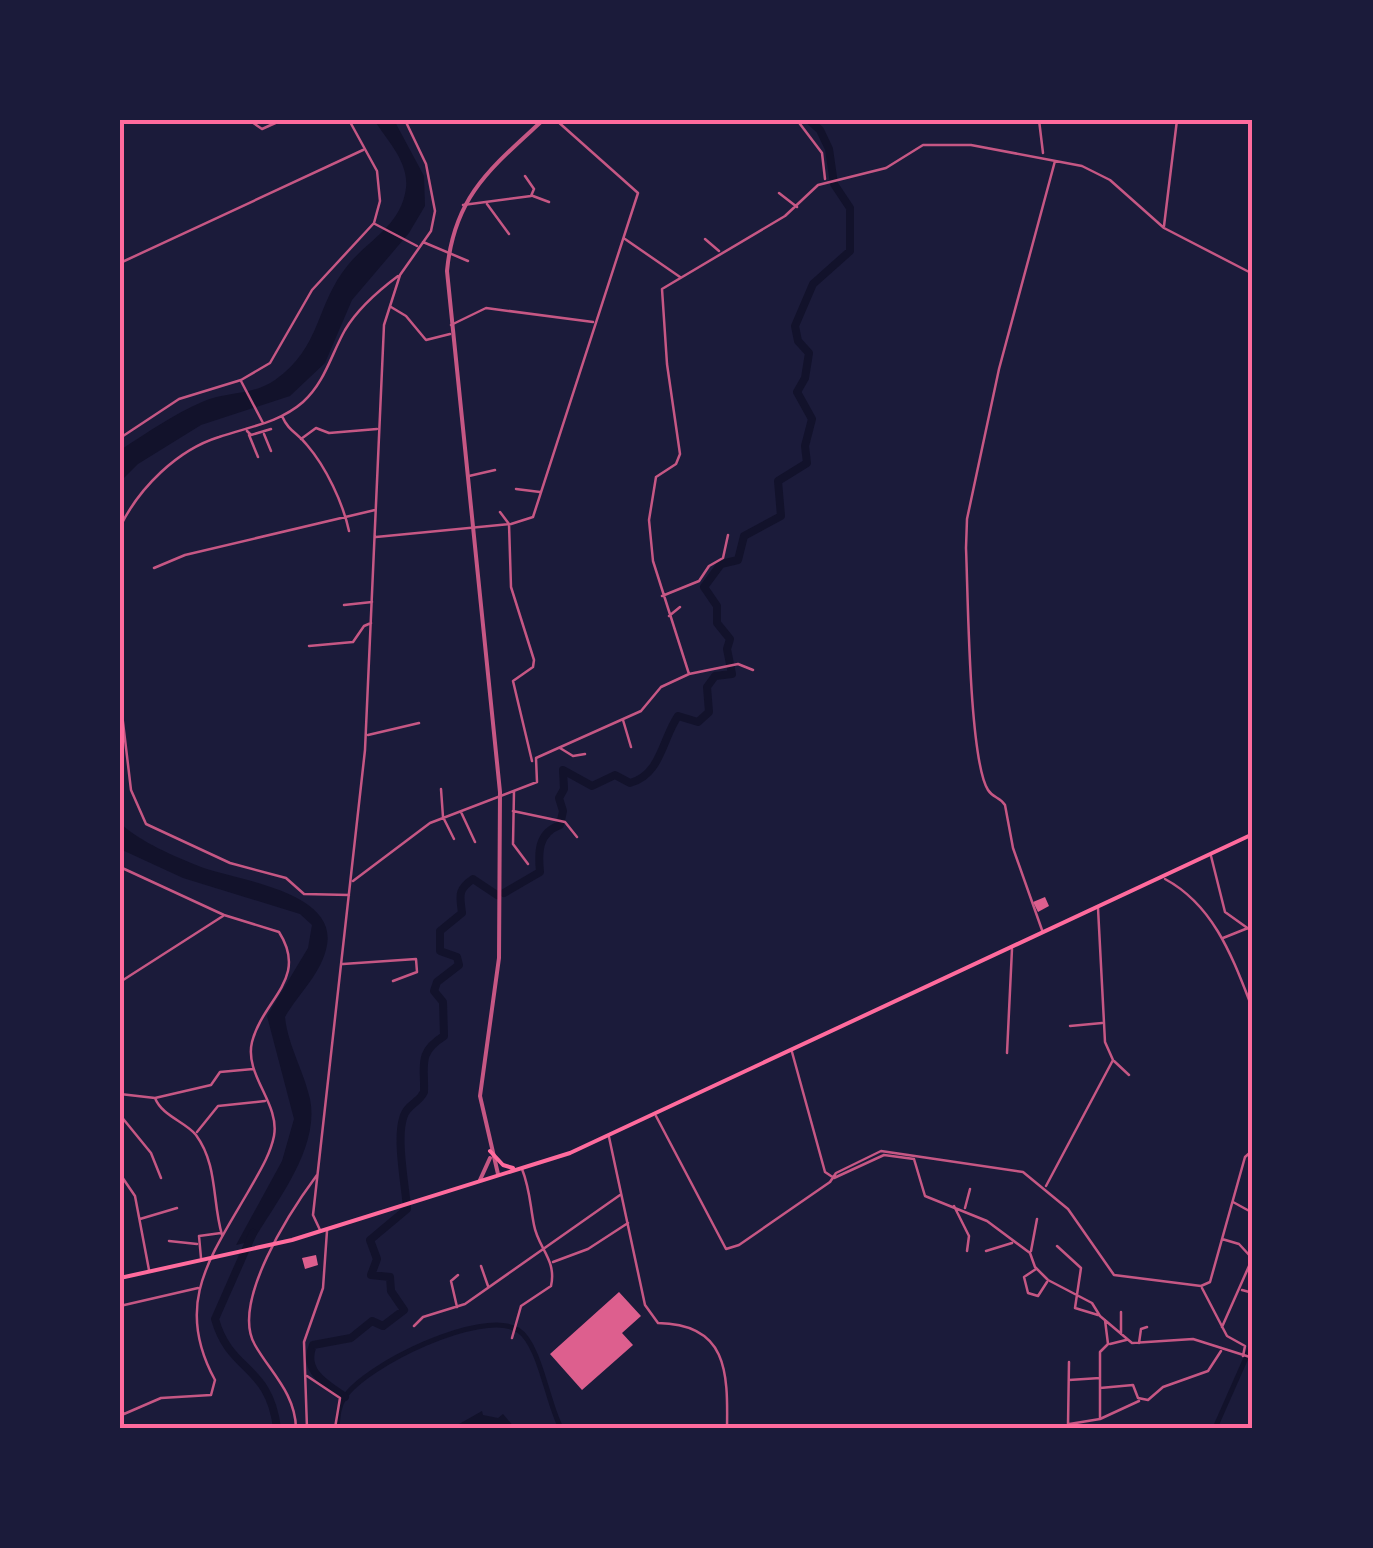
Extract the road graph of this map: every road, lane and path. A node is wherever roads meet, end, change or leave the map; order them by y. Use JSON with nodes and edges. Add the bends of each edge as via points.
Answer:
{"nodes":[{"id":1,"x":250,"y":120,"type":"edge"},
{"id":2,"x":282,"y":120,"type":"edge"},
{"id":3,"x":349,"y":120,"type":"edge"},
{"id":4,"x":405,"y":120,"type":"edge"},
{"id":5,"x":412,"y":120,"type":"edge"},
{"id":6,"x":543,"y":120,"type":"edge"},
{"id":7,"x":556,"y":120,"type":"edge"},
{"id":8,"x":797,"y":120,"type":"edge"},
{"id":9,"x":1039,"y":120,"type":"edge"},
{"id":10,"x":1176,"y":120,"type":"edge"},
{"id":11,"x":409,"y":126,"type":"junction"},
{"id":12,"x":364,"y":150,"type":"junction"},
{"id":13,"x":1044,"y":156,"type":"junction"},
{"id":14,"x":1055,"y":159,"type":"junction"},
{"id":15,"x":525,"y":176,"type":"dead end"},
{"id":16,"x":827,"y":180,"type":"junction"},
{"id":17,"x":779,"y":192,"type":"dead end"},
{"id":18,"x":531,"y":196,"type":"junction"},
{"id":19,"x":549,"y":202,"type":"dead end"},
{"id":20,"x":486,"y":203,"type":"junction"},
{"id":21,"x":462,"y":205,"type":"junction"},
{"id":22,"x":797,"y":206,"type":"junction"},
{"id":23,"x":376,"y":224,"type":"junction"},
{"id":24,"x":1164,"y":228,"type":"junction"},
{"id":25,"x":509,"y":234,"type":"dead end"},
{"id":26,"x":624,"y":238,"type":"junction"},
{"id":27,"x":705,"y":238,"type":"dead end"},
{"id":28,"x":422,"y":241,"type":"junction"},
{"id":29,"x":415,"y":245,"type":"junction"},
{"id":30,"x":721,"y":253,"type":"junction"},
{"id":31,"x":448,"y":256,"type":"junction"},
{"id":32,"x":468,"y":261,"type":"dead end"},
{"id":33,"x":120,"y":263,"type":"edge"},
{"id":34,"x":1253,"y":274,"type":"edge"},
{"id":35,"x":400,"y":275,"type":"junction"},
{"id":36,"x":680,"y":277,"type":"junction"},
{"id":37,"x":391,"y":307,"type":"junction"},
{"id":38,"x":596,"y":323,"type":"junction"},
{"id":39,"x":450,"y":325,"type":"junction"},
{"id":40,"x":452,"y":333,"type":"junction"},
{"id":41,"x":242,"y":382,"type":"junction"},
{"id":42,"x":282,"y":416,"type":"junction"},
{"id":43,"x":263,"y":424,"type":"junction"},
{"id":44,"x":379,"y":429,"type":"junction"},
{"id":45,"x":271,"y":430,"type":"dead end"},
{"id":46,"x":247,"y":431,"type":"junction"},
{"id":47,"x":264,"y":433,"type":"junction"},
{"id":48,"x":120,"y":438,"type":"edge"},
{"id":49,"x":301,"y":439,"type":"junction"},
{"id":50,"x":271,"y":452,"type":"dead end"},
{"id":51,"x":258,"y":457,"type":"dead end"},
{"id":52,"x":496,"y":470,"type":"dead end"},
{"id":53,"x":467,"y":476,"type":"junction"},
{"id":54,"x":516,"y":489,"type":"dead end"},
{"id":55,"x":542,"y":492,"type":"junction"},
{"id":56,"x":375,"y":510,"type":"junction"},
{"id":57,"x":500,"y":512,"type":"dead end"},
{"id":58,"x":346,"y":516,"type":"junction"},
{"id":59,"x":509,"y":524,"type":"junction"},
{"id":60,"x":472,"y":525,"type":"junction"},
{"id":61,"x":120,"y":527,"type":"edge"},
{"id":62,"x":349,"y":531,"type":"dead end"},
{"id":63,"x":728,"y":535,"type":"dead end"},
{"id":64,"x":374,"y":537,"type":"junction"},
{"id":65,"x":154,"y":568,"type":"dead end"},
{"id":66,"x":661,"y":597,"type":"junction"},
{"id":67,"x":372,"y":602,"type":"junction"},
{"id":68,"x":344,"y":604,"type":"dead end"},
{"id":69,"x":680,"y":607,"type":"dead end"},
{"id":70,"x":668,"y":618,"type":"junction"},
{"id":71,"x":372,"y":623,"type":"junction"},
{"id":72,"x":309,"y":646,"type":"dead end"},
{"id":73,"x":754,"y":670,"type":"dead end"},
{"id":74,"x":688,"y":674,"type":"junction"},
{"id":75,"x":120,"y":698,"type":"edge"},
{"id":76,"x":623,"y":719,"type":"junction"},
{"id":77,"x":419,"y":723,"type":"dead end"},
{"id":78,"x":366,"y":736,"type":"junction"},
{"id":79,"x":559,"y":747,"type":"junction"},
{"id":80,"x":630,"y":747,"type":"dead end"},
{"id":81,"x":585,"y":754,"type":"dead end"},
{"id":82,"x":537,"y":782,"type":"junction"},
{"id":83,"x":440,"y":789,"type":"dead end"},
{"id":84,"x":514,"y":790,"type":"junction"},
{"id":85,"x":500,"y":795,"type":"junction"},
{"id":86,"x":460,"y":811,"type":"junction"},
{"id":87,"x":512,"y":811,"type":"junction"},
{"id":88,"x":443,"y":817,"type":"junction"},
{"id":89,"x":1253,"y":834,"type":"edge"},
{"id":90,"x":577,"y":837,"type":"dead end"},
{"id":91,"x":454,"y":839,"type":"dead end"},
{"id":92,"x":475,"y":842,"type":"dead end"},
{"id":93,"x":1211,"y":854,"type":"junction"},
{"id":94,"x":528,"y":864,"type":"dead end"},
{"id":95,"x":120,"y":867,"type":"edge"},
{"id":96,"x":1162,"y":877,"type":"junction"},
{"id":97,"x":351,"y":882,"type":"junction"},
{"id":98,"x":349,"y":895,"type":"junction"},
{"id":99,"x":1098,"y":906,"type":"junction"},
{"id":100,"x":224,"y":915,"type":"junction"},
{"id":101,"x":1249,"y":927,"type":"junction"},
{"id":102,"x":1043,"y":932,"type":"junction"},
{"id":103,"x":1253,"y":932,"type":"edge"},
{"id":104,"x":1222,"y":938,"type":"junction"},
{"id":105,"x":1012,"y":948,"type":"junction"},
{"id":106,"x":342,"y":964,"type":"junction"},
{"id":107,"x":120,"y":982,"type":"edge"},
{"id":108,"x":392,"y":982,"type":"dead end"},
{"id":109,"x":1253,"y":1010,"type":"edge"},
{"id":110,"x":1104,"y":1023,"type":"junction"},
{"id":111,"x":1070,"y":1026,"type":"dead end"},
{"id":112,"x":791,"y":1051,"type":"junction"},
{"id":113,"x":1006,"y":1053,"type":"dead end"},
{"id":114,"x":1113,"y":1060,"type":"junction"},
{"id":115,"x":254,"y":1069,"type":"junction"},
{"id":116,"x":1129,"y":1076,"type":"dead end"},
{"id":117,"x":120,"y":1094,"type":"edge"},
{"id":118,"x":156,"y":1098,"type":"junction"},
{"id":119,"x":268,"y":1101,"type":"junction"},
{"id":120,"x":120,"y":1115,"type":"edge"},
{"id":121,"x":656,"y":1115,"type":"junction"},
{"id":122,"x":196,"y":1134,"type":"junction"},
{"id":123,"x":609,"y":1137,"type":"junction"},
{"id":124,"x":1253,"y":1150,"type":"edge"},
{"id":125,"x":490,"y":1151,"type":"junction"},
{"id":126,"x":522,"y":1168,"type":"junction"},
{"id":127,"x":120,"y":1174,"type":"edge"},
{"id":128,"x":318,"y":1174,"type":"junction"},
{"id":129,"x":498,"y":1174,"type":"junction"},
{"id":130,"x":161,"y":1178,"type":"dead end"},
{"id":131,"x":832,"y":1178,"type":"junction"},
{"id":132,"x":480,"y":1180,"type":"junction"},
{"id":133,"x":1046,"y":1186,"type":"junction"},
{"id":134,"x":970,"y":1189,"type":"dead end"},
{"id":135,"x":621,"y":1194,"type":"junction"},
{"id":136,"x":1232,"y":1202,"type":"junction"},
{"id":137,"x":954,"y":1204,"type":"junction"},
{"id":138,"x":177,"y":1208,"type":"dead end"},
{"id":139,"x":965,"y":1209,"type":"junction"},
{"id":140,"x":1253,"y":1213,"type":"edge"},
{"id":141,"x":1037,"y":1219,"type":"dead end"},
{"id":142,"x":138,"y":1220,"type":"junction"},
{"id":143,"x":628,"y":1223,"type":"junction"},
{"id":144,"x":324,"y":1230,"type":"junction"},
{"id":145,"x":222,"y":1234,"type":"junction"},
{"id":146,"x":1222,"y":1239,"type":"junction"},
{"id":147,"x":170,"y":1242,"type":"dead end"},
{"id":148,"x":1013,"y":1242,"type":"junction"},
{"id":149,"x":275,"y":1243,"type":"junction"},
{"id":150,"x":197,"y":1244,"type":"junction"},
{"id":151,"x":1056,"y":1246,"type":"dead end"},
{"id":152,"x":544,"y":1248,"type":"junction"},
{"id":153,"x":968,"y":1251,"type":"dead end"},
{"id":154,"x":986,"y":1251,"type":"dead end"},
{"id":155,"x":1030,"y":1253,"type":"junction"},
{"id":156,"x":210,"y":1257,"type":"junction"},
{"id":157,"x":1253,"y":1257,"type":"edge"},
{"id":158,"x":201,"y":1260,"type":"junction"},
{"id":159,"x":552,"y":1262,"type":"junction"},
{"id":160,"x":480,"y":1266,"type":"dead end"},
{"id":161,"x":1038,"y":1269,"type":"junction"},
{"id":162,"x":150,"y":1271,"type":"junction"},
{"id":163,"x":458,"y":1274,"type":"dead end"},
{"id":164,"x":120,"y":1278,"type":"edge"},
{"id":165,"x":1048,"y":1280,"type":"junction"},
{"id":166,"x":1202,"y":1286,"type":"junction"},
{"id":167,"x":200,"y":1287,"type":"junction"},
{"id":168,"x":489,"y":1287,"type":"junction"},
{"id":169,"x":1241,"y":1290,"type":"junction"},
{"id":170,"x":1253,"y":1292,"type":"edge"},
{"id":171,"x":1079,"y":1296,"type":"junction"},
{"id":172,"x":120,"y":1306,"type":"edge"},
{"id":173,"x":458,"y":1308,"type":"junction"},
{"id":174,"x":1122,"y":1312,"type":"dead end"},
{"id":175,"x":1100,"y":1316,"type":"junction"},
{"id":176,"x":1105,"y":1320,"type":"junction"},
{"id":177,"x":414,"y":1326,"type":"dead end"},
{"id":178,"x":1147,"y":1326,"type":"dead end"},
{"id":179,"x":1222,"y":1328,"type":"junction"},
{"id":180,"x":1121,"y":1334,"type":"junction"},
{"id":181,"x":512,"y":1338,"type":"dead end"},
{"id":182,"x":1126,"y":1340,"type":"junction"},
{"id":183,"x":1108,"y":1344,"type":"junction"},
{"id":184,"x":1138,"y":1344,"type":"junction"},
{"id":185,"x":1222,"y":1350,"type":"junction"},
{"id":186,"x":1250,"y":1357,"type":"edge"},
{"id":187,"x":1069,"y":1362,"type":"dead end"},
{"id":188,"x":1253,"y":1370,"type":"edge"},
{"id":189,"x":306,"y":1375,"type":"junction"},
{"id":190,"x":1100,"y":1378,"type":"junction"},
{"id":191,"x":1068,"y":1380,"type":"junction"},
{"id":192,"x":1100,"y":1388,"type":"junction"},
{"id":193,"x":1141,"y":1400,"type":"junction"},
{"id":194,"x":120,"y":1410,"type":"edge"},
{"id":195,"x":1100,"y":1419,"type":"junction"},
{"id":196,"x":1068,"y":1425,"type":"junction"},
{"id":197,"x":296,"y":1428,"type":"edge"},
{"id":198,"x":307,"y":1428,"type":"edge"},
{"id":199,"x":335,"y":1428,"type":"edge"},
{"id":200,"x":727,"y":1428,"type":"edge"},
{"id":201,"x":1046,"y":1428,"type":"edge"}],
"edges":[{"from":1,"to":2,"type":"street","via":[[262,129]]},
{"from":3,"to":12,"type":"street"},
{"from":4,"to":11,"type":"street"},
{"from":5,"to":11,"type":"street"},
{"from":6,"to":21,"type":"street"},
{"from":7,"to":26,"type":"street","via":[[636,189]]},
{"from":8,"to":16,"type":"street","via":[[822,153]]},
{"from":9,"to":13,"type":"street"},
{"from":10,"to":24,"type":"street"},
{"from":11,"to":28,"type":"street","via":[[433,192],[434,224]]},
{"from":12,"to":23,"type":"street","via":[[380,186]]},
{"from":12,"to":33,"type":"street"},
{"from":13,"to":14,"type":"street"},
{"from":13,"to":16,"type":"street","via":[[924,144],[886,168]]},
{"from":14,"to":24,"type":"street","via":[[1110,180]]},
{"from":14,"to":102,"type":"street","via":[[999,369],[966,532],[981,764],[986,788],[1005,804],[1012,848]]},
{"from":15,"to":18,"type":"street","via":[[534,188]]},
{"from":16,"to":22,"type":"street"},
{"from":17,"to":22,"type":"street"},
{"from":18,"to":19,"type":"street"},
{"from":18,"to":20,"type":"street"},
{"from":20,"to":21,"type":"street"},
{"from":20,"to":25,"type":"street"},
{"from":21,"to":31,"type":"street"},
{"from":22,"to":30,"type":"street"},
{"from":23,"to":29,"type":"street"},
{"from":23,"to":41,"type":"street","via":[[312,290],[278,354]]},
{"from":24,"to":34,"type":"street"},
{"from":26,"to":36,"type":"street"},
{"from":26,"to":38,"type":"street"},
{"from":27,"to":30,"type":"street"},
{"from":28,"to":29,"type":"street"},
{"from":28,"to":31,"type":"street"},
{"from":29,"to":35,"type":"street"},
{"from":30,"to":36,"type":"street"},
{"from":31,"to":32,"type":"street"},
{"from":31,"to":39,"type":"street"},
{"from":35,"to":37,"type":"street"},
{"from":35,"to":42,"type":"street","via":[[355,315],[319,383]]},
{"from":36,"to":66,"type":"street","via":[[661,296],[680,454],[656,477],[650,520]]},
{"from":37,"to":40,"type":"street","via":[[426,340]]},
{"from":37,"to":44,"type":"street","via":[[384,325]]},
{"from":38,"to":39,"type":"street","via":[[486,308]]},
{"from":38,"to":55,"type":"street"},
{"from":39,"to":40,"type":"street"},
{"from":40,"to":53,"type":"street"},
{"from":41,"to":43,"type":"street"},
{"from":41,"to":48,"type":"street","via":[[179,399]]},
{"from":42,"to":43,"type":"street"},
{"from":42,"to":49,"type":"street"},
{"from":43,"to":46,"type":"street"},
{"from":44,"to":49,"type":"street","via":[[316,428]]},
{"from":44,"to":56,"type":"street"},
{"from":45,"to":47,"type":"street"},
{"from":46,"to":47,"type":"street"},
{"from":46,"to":51,"type":"street"},
{"from":46,"to":61,"type":"street","via":[[206,442],[168,466],[138,496]]},
{"from":47,"to":50,"type":"street"},
{"from":49,"to":58,"type":"street"},
{"from":52,"to":53,"type":"street"},
{"from":53,"to":60,"type":"street"},
{"from":54,"to":55,"type":"street"},
{"from":55,"to":59,"type":"street","via":[[531,520]]},
{"from":56,"to":58,"type":"street"},
{"from":56,"to":64,"type":"street"},
{"from":57,"to":59,"type":"street"},
{"from":58,"to":62,"type":"street"},
{"from":58,"to":65,"type":"street"},
{"from":59,"to":60,"type":"street"},
{"from":59,"to":82,"type":"street","via":[[511,586],[534,664],[514,677],[513,689]]},
{"from":60,"to":64,"type":"street"},
{"from":60,"to":85,"type":"street"},
{"from":63,"to":66,"type":"street","via":[[722,558],[699,580]]},
{"from":64,"to":67,"type":"street"},
{"from":66,"to":70,"type":"street"},
{"from":67,"to":68,"type":"street"},
{"from":67,"to":71,"type":"street"},
{"from":69,"to":70,"type":"street"},
{"from":70,"to":74,"type":"street"},
{"from":71,"to":72,"type":"street","via":[[353,642]]},
{"from":71,"to":78,"type":"street"},
{"from":73,"to":74,"type":"street","via":[[738,664]]},
{"from":74,"to":76,"type":"street"},
{"from":75,"to":98,"type":"street","via":[[131,790],[146,824],[230,863],[286,878],[304,894]]},
{"from":76,"to":79,"type":"street"},
{"from":76,"to":80,"type":"street"},
{"from":77,"to":78,"type":"street"},
{"from":78,"to":97,"type":"street"},
{"from":79,"to":81,"type":"street","via":[[573,756]]},
{"from":79,"to":82,"type":"street","via":[[536,758]]},
{"from":82,"to":84,"type":"street"},
{"from":83,"to":88,"type":"street"},
{"from":84,"to":85,"type":"street"},
{"from":84,"to":87,"type":"street"},
{"from":85,"to":86,"type":"street"},
{"from":85,"to":125,"type":"street","via":[[499,958],[480,1096]]},
{"from":86,"to":88,"type":"street"},
{"from":86,"to":92,"type":"street"},
{"from":87,"to":90,"type":"street","via":[[563,822]]},
{"from":87,"to":94,"type":"street","via":[[513,844]]},
{"from":88,"to":91,"type":"street"},
{"from":88,"to":97,"type":"street"},
{"from":89,"to":93,"type":"main road"},
{"from":93,"to":96,"type":"main road"},
{"from":93,"to":101,"type":"street","via":[[1225,912]]},
{"from":95,"to":100,"type":"street"},
{"from":96,"to":99,"type":"main road"},
{"from":96,"to":104,"type":"street","via":[[1192,894]]},
{"from":97,"to":98,"type":"street"},
{"from":98,"to":106,"type":"street"},
{"from":99,"to":102,"type":"main road"},
{"from":99,"to":110,"type":"street"},
{"from":100,"to":107,"type":"street"},
{"from":100,"to":115,"type":"street","via":[[279,932],[291,954],[288,975],[253,1038]]},
{"from":101,"to":103,"type":"street"},
{"from":101,"to":104,"type":"street"},
{"from":102,"to":105,"type":"main road"},
{"from":104,"to":109,"type":"street"},
{"from":105,"to":112,"type":"main road"},
{"from":105,"to":113,"type":"street"},
{"from":106,"to":108,"type":"street","via":[[416,959],[417,972]]},
{"from":106,"to":128,"type":"street"},
{"from":110,"to":111,"type":"street"},
{"from":110,"to":114,"type":"street"},
{"from":112,"to":121,"type":"main road"},
{"from":112,"to":131,"type":"street"},
{"from":114,"to":116,"type":"street"},
{"from":114,"to":133,"type":"street"},
{"from":115,"to":118,"type":"street","via":[[224,1071],[211,1086]]},
{"from":115,"to":119,"type":"street"},
{"from":117,"to":118,"type":"street"},
{"from":118,"to":122,"type":"street"},
{"from":119,"to":122,"type":"street","via":[[218,1106]]},
{"from":119,"to":145,"type":"street","via":[[274,1135],[268,1156]]},
{"from":120,"to":130,"type":"street"},
{"from":121,"to":123,"type":"main road"},
{"from":121,"to":131,"type":"street","via":[[726,1249]]},
{"from":122,"to":145,"type":"street","via":[[216,1180]]},
{"from":123,"to":126,"type":"main road"},
{"from":123,"to":135,"type":"street"},
{"from":124,"to":136,"type":"street"},
{"from":125,"to":126,"type":"main road","via":[[503,1165]]},
{"from":125,"to":129,"type":"street"},
{"from":125,"to":132,"type":"street"},
{"from":126,"to":129,"type":"main road"},
{"from":126,"to":152,"type":"street"},
{"from":127,"to":142,"type":"street","via":[[135,1196]]},
{"from":128,"to":144,"type":"street","via":[[312,1215]]},
{"from":128,"to":149,"type":"street"},
{"from":129,"to":132,"type":"main road"},
{"from":131,"to":133,"type":"street","via":[[881,1151],[1023,1172]]},
{"from":131,"to":137,"type":"street","via":[[884,1155],[914,1159],[925,1196]]},
{"from":132,"to":144,"type":"main road"},
{"from":133,"to":166,"type":"street","via":[[1114,1275]]},
{"from":134,"to":139,"type":"street"},
{"from":135,"to":143,"type":"street"},
{"from":135,"to":152,"type":"street"},
{"from":136,"to":140,"type":"street"},
{"from":136,"to":146,"type":"street"},
{"from":137,"to":139,"type":"street"},
{"from":137,"to":153,"type":"street","via":[[969,1236]]},
{"from":138,"to":142,"type":"street"},
{"from":139,"to":148,"type":"street"},
{"from":141,"to":155,"type":"street"},
{"from":142,"to":162,"type":"street"},
{"from":143,"to":159,"type":"street"},
{"from":143,"to":200,"type":"street","via":[[651,1317],[691,1326],[719,1350]]},
{"from":144,"to":149,"type":"main road"},
{"from":144,"to":189,"type":"street","via":[[323,1288],[304,1342]]},
{"from":145,"to":150,"type":"street","via":[[199,1236]]},
{"from":145,"to":156,"type":"street"},
{"from":146,"to":157,"type":"street"},
{"from":146,"to":166,"type":"street","via":[[1210,1282]]},
{"from":147,"to":150,"type":"street"},
{"from":148,"to":154,"type":"street"},
{"from":148,"to":155,"type":"street"},
{"from":149,"to":156,"type":"main road"},
{"from":149,"to":197,"type":"street","via":[[249,1304],[248,1329],[287,1392]]},
{"from":150,"to":158,"type":"street"},
{"from":151,"to":171,"type":"street","via":[[1081,1268]]},
{"from":152,"to":159,"type":"street"},
{"from":152,"to":168,"type":"street"},
{"from":155,"to":161,"type":"street"},
{"from":156,"to":158,"type":"main road"},
{"from":156,"to":167,"type":"street"},
{"from":157,"to":169,"type":"street"},
{"from":158,"to":162,"type":"main road"},
{"from":159,"to":181,"type":"street","via":[[551,1286],[522,1306]]},
{"from":160,"to":168,"type":"street"},
{"from":161,"to":165,"type":"street"},
{"from":161,"to":165,"type":"street","via":[[1024,1276],[1028,1293],[1043,1292]]},
{"from":162,"to":164,"type":"main road"},
{"from":163,"to":173,"type":"street","via":[[451,1282]]},
{"from":165,"to":171,"type":"street"},
{"from":166,"to":179,"type":"street"},
{"from":167,"to":172,"type":"street"},
{"from":167,"to":194,"type":"street","via":[[194,1327],[215,1380],[210,1395],[161,1398]]},
{"from":168,"to":173,"type":"street"},
{"from":169,"to":170,"type":"street"},
{"from":169,"to":179,"type":"street"},
{"from":171,"to":175,"type":"street"},
{"from":171,"to":175,"type":"street","via":[[1079,1311]]},
{"from":173,"to":177,"type":"street","via":[[423,1316]]},
{"from":174,"to":180,"type":"street"},
{"from":175,"to":176,"type":"street"},
{"from":176,"to":180,"type":"street"},
{"from":176,"to":183,"type":"street"},
{"from":178,"to":184,"type":"street"},
{"from":179,"to":186,"type":"street"},
{"from":180,"to":182,"type":"street"},
{"from":182,"to":183,"type":"street"},
{"from":182,"to":184,"type":"street"},
{"from":183,"to":190,"type":"street","via":[[1100,1352]]},
{"from":184,"to":185,"type":"street","via":[[1194,1339]]},
{"from":185,"to":186,"type":"street"},
{"from":185,"to":193,"type":"street","via":[[1208,1371]]},
{"from":186,"to":188,"type":"street"},
{"from":187,"to":191,"type":"street"},
{"from":189,"to":198,"type":"street"},
{"from":189,"to":199,"type":"street","via":[[340,1398]]},
{"from":190,"to":191,"type":"street"},
{"from":190,"to":192,"type":"street"},
{"from":191,"to":196,"type":"street"},
{"from":192,"to":193,"type":"street","via":[[1133,1385]]},
{"from":192,"to":195,"type":"street"},
{"from":193,"to":195,"type":"street"},
{"from":195,"to":196,"type":"street"},
{"from":196,"to":201,"type":"street"}]}
